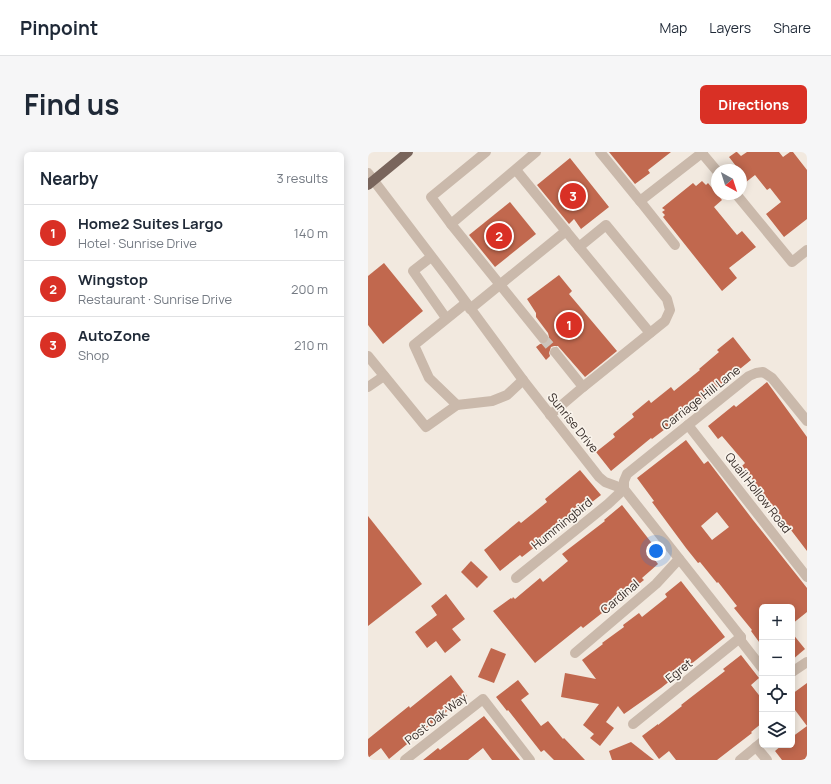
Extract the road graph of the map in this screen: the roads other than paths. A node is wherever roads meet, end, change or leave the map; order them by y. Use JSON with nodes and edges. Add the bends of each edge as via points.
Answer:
{"nodes":[{"id":1,"x":408,"y":152,"type":"edge"},
{"id":2,"x":486,"y":152,"type":"edge"},
{"id":3,"x":536,"y":152,"type":"edge"},
{"id":4,"x":600,"y":152,"type":"edge"},
{"id":5,"x":702,"y":152,"type":"edge"},
{"id":6,"x":711,"y":164,"type":"edge"},
{"id":7,"x":516,"y":170,"type":"junction"},
{"id":8,"x":370,"y":180,"type":"edge"},
{"id":9,"x":741,"y":200,"type":"edge"},
{"id":10,"x":640,"y":201,"type":"junction"},
{"id":11,"x":451,"y":224,"type":"junction"},
{"id":12,"x":566,"y":230,"type":"junction"},
{"id":13,"x":674,"y":245,"type":"dead end"},
{"id":14,"x":579,"y":247,"type":"junction"},
{"id":15,"x":807,"y":250,"type":"edge"},
{"id":16,"x":431,"y":257,"type":"junction"},
{"id":17,"x":500,"y":284,"type":"junction"},
{"id":18,"x":468,"y":306,"type":"junction"},
{"id":19,"x":446,"y":318,"type":"junction"},
{"id":20,"x":650,"y":333,"type":"junction"},
{"id":21,"x":543,"y":338,"type":"tunnel mouth"},
{"id":22,"x":555,"y":352,"type":"tunnel mouth"},
{"id":23,"x":368,"y":356,"type":"edge"},
{"id":24,"x":384,"y":376,"type":"junction"},
{"id":25,"x":522,"y":380,"type":"junction"},
{"id":26,"x":368,"y":387,"type":"edge"},
{"id":27,"x":583,"y":387,"type":"junction"},
{"id":28,"x":457,"y":405,"type":"junction"},
{"id":29,"x":804,"y":408,"type":"edge"},
{"id":30,"x":550,"y":415,"type":"junction"},
{"id":31,"x":807,"y":421,"type":"edge"},
{"id":32,"x":688,"y":426,"type":"junction"},
{"id":33,"x":624,"y":489,"type":"junction"},
{"id":34,"x":679,"y":559,"type":"junction"},
{"id":35,"x":807,"y":577,"type":"edge"},
{"id":36,"x":516,"y":578,"type":"dead end"},
{"id":37,"x":741,"y":637,"type":"junction"},
{"id":38,"x":575,"y":652,"type":"dead end"},
{"id":39,"x":807,"y":662,"type":"edge"},
{"id":40,"x":759,"y":664,"type":"edge"},
{"id":41,"x":795,"y":670,"type":"edge"},
{"id":42,"x":633,"y":724,"type":"dead end"},
{"id":43,"x":759,"y":744,"type":"edge"},
{"id":44,"x":761,"y":748,"type":"edge"},
{"id":45,"x":405,"y":760,"type":"edge"},
{"id":46,"x":530,"y":760,"type":"edge"},
{"id":47,"x":740,"y":760,"type":"edge"},
{"id":48,"x":767,"y":760,"type":"edge"}],
"edges":[{"from":1,"to":8,"type":"main road"},
{"from":2,"to":11,"type":"street","via":[[431,197]]},
{"from":3,"to":7,"type":"street"},
{"from":4,"to":10,"type":"street"},
{"from":5,"to":6,"type":"street"},
{"from":5,"to":10,"type":"street"},
{"from":7,"to":11,"type":"street"},
{"from":7,"to":12,"type":"street"},
{"from":8,"to":16,"type":"street","name":"Sunrise Drive"},
{"from":9,"to":15,"type":"street","via":[[792,262]]},
{"from":10,"to":13,"type":"street"},
{"from":11,"to":17,"type":"street"},
{"from":12,"to":14,"type":"street"},
{"from":12,"to":17,"type":"street"},
{"from":14,"to":20,"type":"street"},
{"from":14,"to":20,"type":"street","via":[[606,225],[667,299],[670,310],[665,321]]},
{"from":16,"to":18,"type":"street","name":"Sunrise Drive"},
{"from":16,"to":19,"type":"street","via":[[413,271]]},
{"from":17,"to":18,"type":"street"},
{"from":17,"to":21,"type":"street"},
{"from":18,"to":19,"type":"street"},
{"from":18,"to":25,"type":"street","name":"Sunrise Drive"},
{"from":19,"to":28,"type":"street","via":[[414,345],[429,378]]},
{"from":20,"to":27,"type":"street"},
{"from":22,"to":27,"type":"street"},
{"from":23,"to":24,"type":"street"},
{"from":24,"to":26,"type":"street"},
{"from":24,"to":28,"type":"street","via":[[426,428]]},
{"from":25,"to":28,"type":"street","via":[[507,395],[492,401]]},
{"from":25,"to":30,"type":"street","name":"Sunrise Drive"},
{"from":27,"to":30,"type":"street"},
{"from":29,"to":31,"type":"street"},
{"from":29,"to":32,"type":"street","name":"Carriage Hill Lane","via":[[764,372],[756,373]]},
{"from":30,"to":33,"type":"street","name":"Sunrise Drive","via":[[599,477]]},
{"from":32,"to":33,"type":"street","name":"Carriage Hill Lane","via":[[628,474],[624,481]]},
{"from":32,"to":35,"type":"street","name":"Quail Hollow Road"},
{"from":33,"to":34,"type":"street"},
{"from":33,"to":36,"type":"street","name":"Hummingbird"},
{"from":34,"to":37,"type":"street"},
{"from":34,"to":38,"type":"street","name":"Cardinal","via":[[656,584]]},
{"from":37,"to":40,"type":"street","via":[[741,641]]},
{"from":37,"to":42,"type":"street","name":"Egret"},
{"from":39,"to":41,"type":"street"},
{"from":43,"to":47,"type":"street"},
{"from":44,"to":48,"type":"street"},
{"from":45,"to":46,"type":"street","name":"Post Oak Way","via":[[482,699]]}]}
